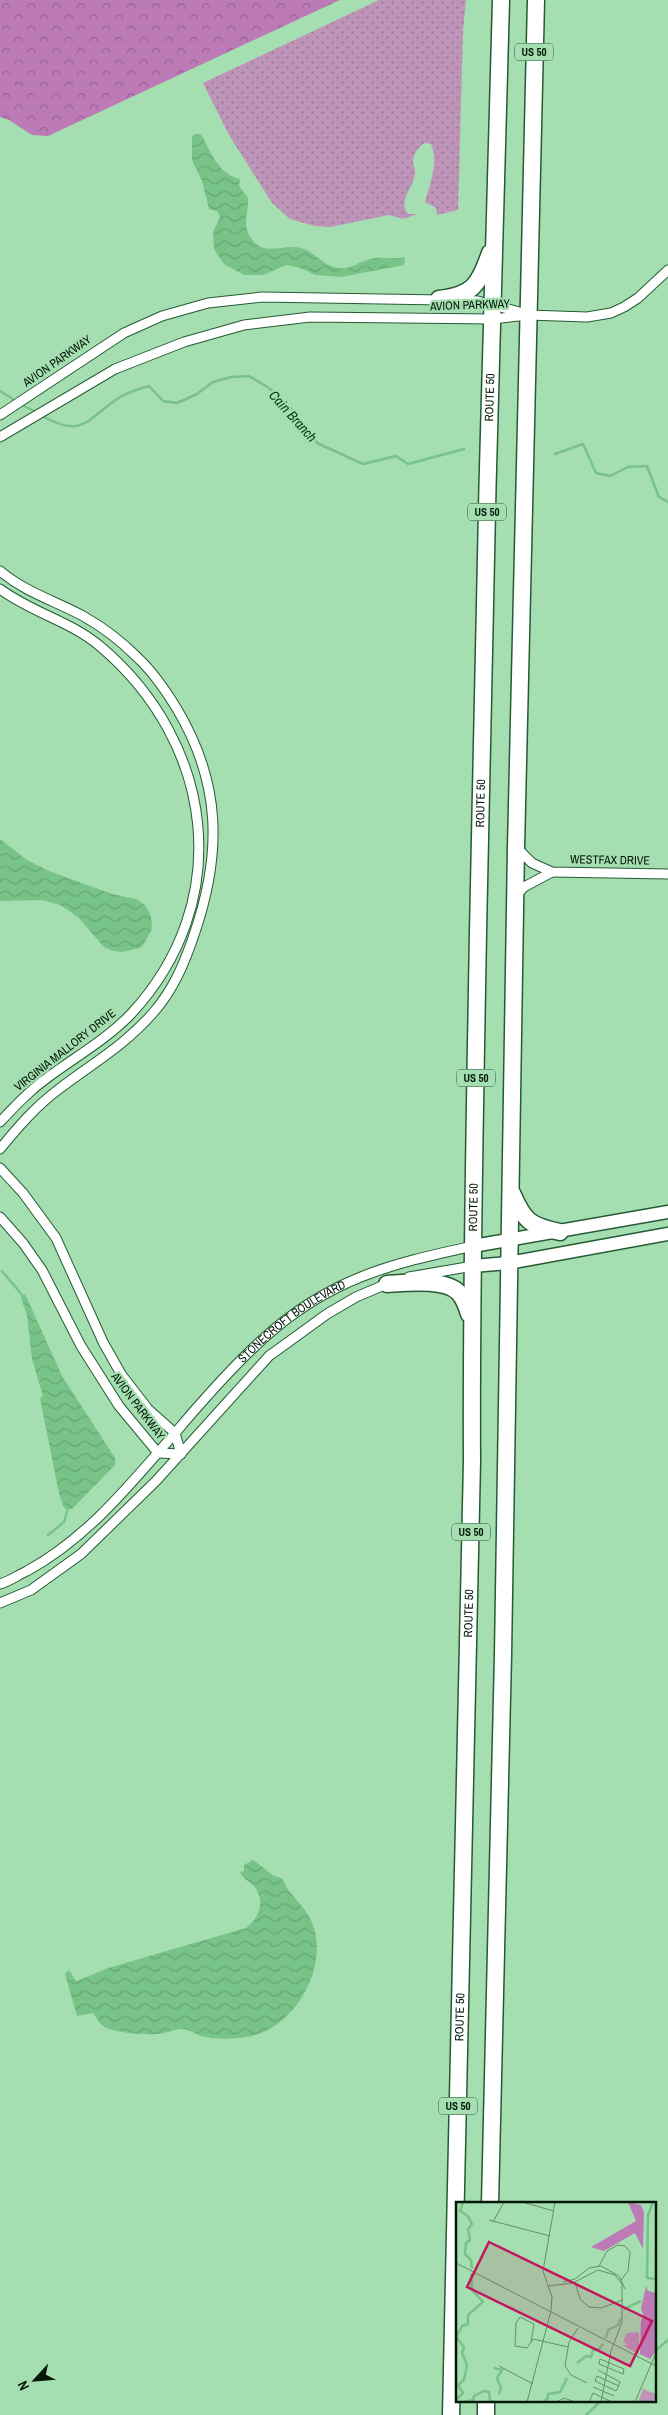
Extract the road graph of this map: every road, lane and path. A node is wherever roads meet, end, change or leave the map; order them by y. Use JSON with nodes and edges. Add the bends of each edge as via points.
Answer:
{"nodes":[{"id":1,"x":501,"y":0,"type":"edge"},
{"id":2,"x":536,"y":0,"type":"edge"},
{"id":3,"x":495,"y":237,"type":"junction"},
{"id":4,"x":668,"y":270,"type":"edge"},
{"id":5,"x":439,"y":299,"type":"junction"},
{"id":6,"x":493,"y":312,"type":"junction"},
{"id":7,"x":528,"y":314,"type":"junction"},
{"id":8,"x":2,"y":414,"type":"edge"},
{"id":9,"x":0,"y":437,"type":"edge"},
{"id":10,"x":0,"y":571,"type":"edge"},
{"id":11,"x":0,"y":589,"type":"edge"},
{"id":12,"x":516,"y":847,"type":"junction"},
{"id":13,"x":552,"y":872,"type":"junction"},
{"id":14,"x":668,"y":874,"type":"edge"},
{"id":15,"x":515,"y":898,"type":"junction"},
{"id":16,"x":0,"y":1122,"type":"edge"},
{"id":17,"x":0,"y":1149,"type":"edge"},
{"id":18,"x":0,"y":1168,"type":"edge"},
{"id":19,"x":510,"y":1188,"type":"junction"},
{"id":20,"x":668,"y":1212,"type":"edge"},
{"id":21,"x":0,"y":1217,"type":"edge"},
{"id":22,"x":560,"y":1232,"type":"junction"},
{"id":23,"x":668,"y":1234,"type":"edge"},
{"id":24,"x":508,"y":1241,"type":"junction"},
{"id":25,"x":473,"y":1246,"type":"junction"},
{"id":26,"x":508,"y":1263,"type":"junction"},
{"id":27,"x":473,"y":1266,"type":"junction"},
{"id":28,"x":387,"y":1284,"type":"junction"},
{"id":29,"x":472,"y":1321,"type":"junction"},
{"id":30,"x":175,"y":1432,"type":"junction"},
{"id":31,"x":158,"y":1453,"type":"junction"},
{"id":32,"x":181,"y":1454,"type":"junction"},
{"id":33,"x":0,"y":1584,"type":"edge"},
{"id":34,"x":0,"y":1603,"type":"edge"},
{"id":35,"x":490,"y":2202,"type":"edge"},
{"id":36,"x":486,"y":2402,"type":"edge"},
{"id":37,"x":451,"y":2415,"type":"edge"},
{"id":38,"x":486,"y":2415,"type":"edge"}],
"edges":[{"from":1,"to":3,"type":"highway","name":"ROUTE 50","number":"US 50"},
{"from":2,"to":7,"type":"highway","number":"US 50"},
{"from":3,"to":5,"type":"highway","via":[[479,280],[467,293]]},
{"from":3,"to":6,"type":"highway","name":"ROUTE 50","number":"US 50"},
{"from":4,"to":7,"type":"street","via":[[638,298],[611,313],[587,317]]},
{"from":5,"to":6,"type":"street","name":"AVION PARKWAY","via":[[478,301]]},
{"from":5,"to":8,"type":"street","name":"AVION PARKWAY","via":[[262,297],[208,302],[130,330]]},
{"from":6,"to":7,"type":"street","name":"AVION PARKWAY"},
{"from":6,"to":7,"type":"street","name":"AVION PARKWAY"},
{"from":6,"to":9,"type":"street","name":"AVION PARKWAY","via":[[310,317],[244,325],[144,357],[91,382]]},
{"from":6,"to":25,"type":"highway","name":"ROUTE 50","number":"US 50"},
{"from":7,"to":12,"type":"highway","number":"US 50"},
{"from":10,"to":17,"type":"street","via":[[13,582],[83,616],[106,632],[138,658],[164,687],[199,753],[209,786],[214,830],[205,904],[184,965],[169,992],[125,1042],[46,1100]]},
{"from":11,"to":16,"type":"street","name":"VIRGINIA MALLORY DRIVE","via":[[31,609],[74,628],[100,646],[123,666],[153,702],[177,745],[187,772],[198,817],[200,849],[196,885],[183,930],[174,955],[149,993],[110,1033],[44,1080]]},
{"from":12,"to":13,"type":"street","name":"WESTFAX DRIVE","via":[[532,863]]},
{"from":12,"to":15,"type":"highway","number":"US 50"},
{"from":13,"to":14,"type":"street","name":"WESTFAX DRIVE"},
{"from":13,"to":15,"type":"street","name":"WESTFAX DRIVE","via":[[524,887]]},
{"from":15,"to":19,"type":"highway","number":"US 50"},
{"from":18,"to":30,"type":"street","name":"AVION PARKWAY","via":[[56,1238],[121,1374],[148,1409]]},
{"from":19,"to":22,"type":"highway","via":[[525,1219],[538,1227]]},
{"from":19,"to":24,"type":"highway","number":"US 50"},
{"from":20,"to":22,"type":"main road","name":"STONECROFT BOULEVARD"},
{"from":21,"to":31,"type":"street","name":"AVION PARKWAY","via":[[42,1270],[81,1346],[119,1406]]},
{"from":22,"to":24,"type":"main road","name":"STONECROFT BOULEVARD"},
{"from":23,"to":26,"type":"main road","name":"STONECROFT BOULEVARD"},
{"from":24,"to":25,"type":"main road","name":"STONECROFT BOULEVARD"},
{"from":24,"to":26,"type":"highway","number":"US 50"},
{"from":25,"to":27,"type":"highway","name":"ROUTE 50","number":"US 50"},
{"from":25,"to":30,"type":"street","name":"STONECROFT BOULEVARD","via":[[379,1269],[321,1296],[264,1338]]},
{"from":26,"to":27,"type":"main road","name":"STONECROFT BOULEVARD"},
{"from":26,"to":35,"type":"highway","number":"US 50"},
{"from":27,"to":28,"type":"street","name":"STONECROFT BOULEVARD","via":[[421,1274]]},
{"from":27,"to":29,"type":"highway","name":"ROUTE 50","number":"US 50"},
{"from":28,"to":29,"type":"highway","via":[[446,1286],[459,1292]]},
{"from":28,"to":32,"type":"street","name":"STONECROFT BOULEVARD","via":[[327,1314],[274,1352]]},
{"from":29,"to":37,"type":"highway","name":"ROUTE 50","number":"US 50","via":[[472,1471]]},
{"from":30,"to":31,"type":"street","name":"STONECROFT BOULEVARD"},
{"from":30,"to":32,"type":"street","name":"AVION PARKWAY"},
{"from":31,"to":32,"type":"street","name":"AVION PARKWAY"},
{"from":31,"to":33,"type":"street","name":"STONECROFT BOULEVARD","via":[[71,1542],[54,1556]]},
{"from":32,"to":34,"type":"street","name":"STONECROFT BOULEVARD","via":[[81,1554],[31,1590]]},
{"from":36,"to":38,"type":"highway"}]}
